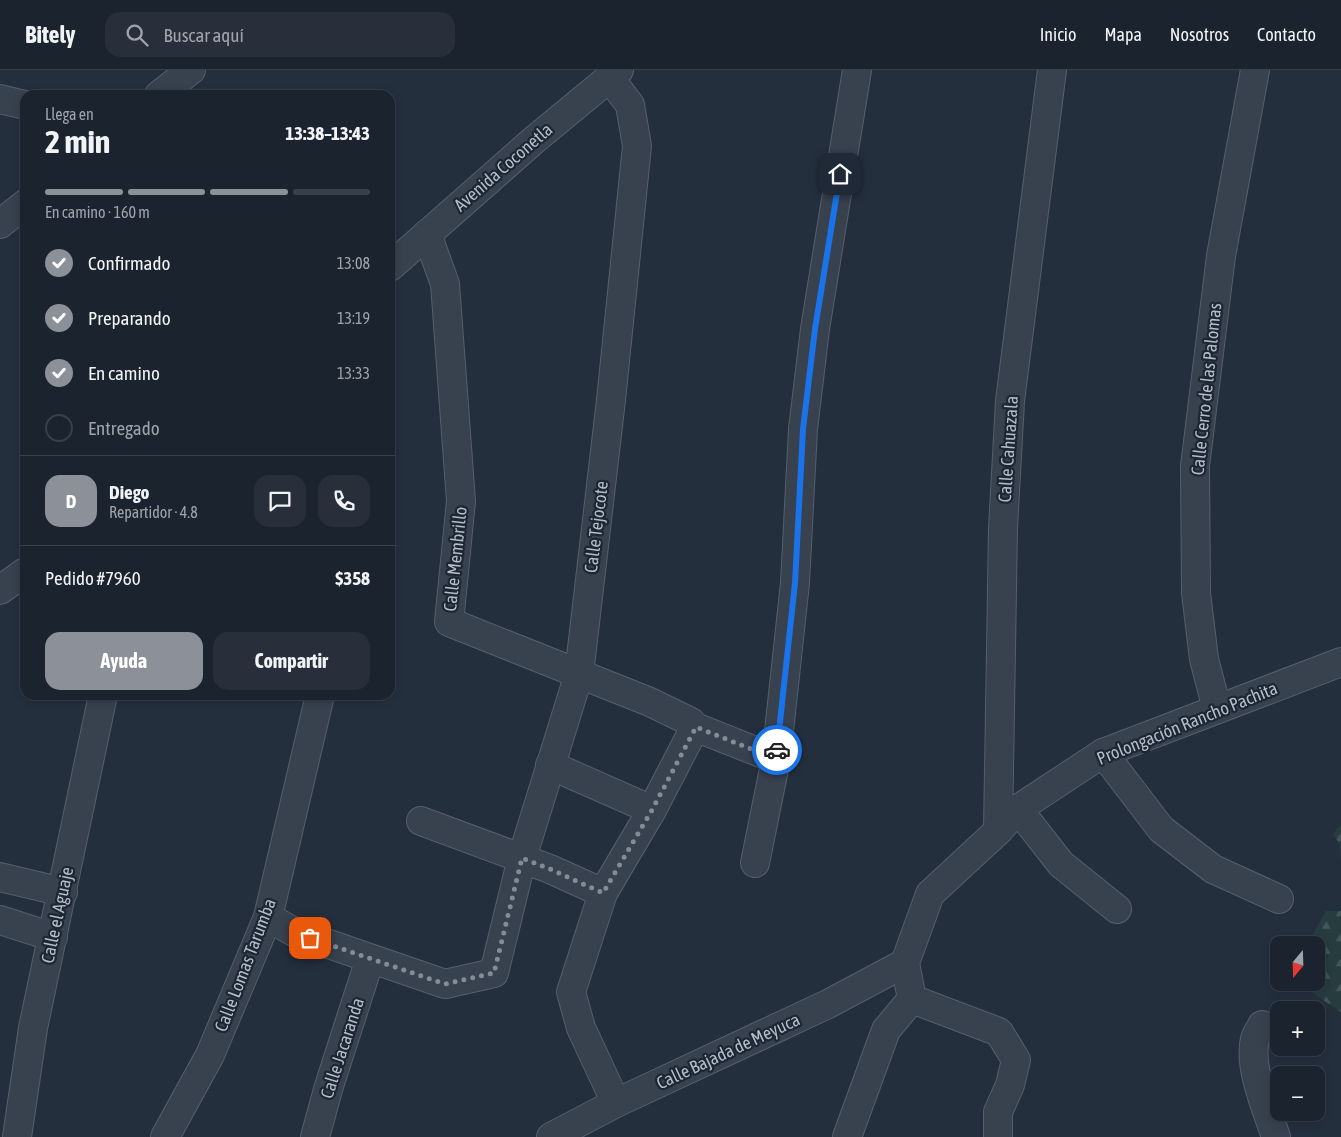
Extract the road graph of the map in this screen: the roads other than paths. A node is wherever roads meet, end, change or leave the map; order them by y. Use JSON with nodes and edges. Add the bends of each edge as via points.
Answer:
{"nodes":[{"id":1,"x":191,"y":70,"type":"edge"},
{"id":2,"x":857,"y":70,"type":"edge"},
{"id":3,"x":1052,"y":70,"type":"edge"},
{"id":4,"x":1255,"y":70,"type":"edge"},
{"id":5,"x":614,"y":73,"type":"edge"},
{"id":6,"x":165,"y":90,"type":"edge"},
{"id":7,"x":0,"y":99,"type":"edge"},
{"id":8,"x":20,"y":103,"type":"edge"},
{"id":9,"x":20,"y":208,"type":"edge"},
{"id":10,"x":0,"y":224,"type":"edge"},
{"id":11,"x":427,"y":234,"type":"junction"},
{"id":12,"x":395,"y":263,"type":"edge"},
{"id":13,"x":20,"y":576,"type":"edge"},
{"id":14,"x":0,"y":590,"type":"edge"},
{"id":15,"x":1337,"y":663,"type":"edge"},
{"id":16,"x":579,"y":674,"type":"junction"},
{"id":17,"x":102,"y":700,"type":"edge"},
{"id":18,"x":319,"y":700,"type":"edge"},
{"id":19,"x":1217,"y":709,"type":"junction"},
{"id":20,"x":696,"y":727,"type":"junction"},
{"id":21,"x":1103,"y":753,"type":"junction"},
{"id":22,"x":776,"y":759,"type":"junction"},
{"id":23,"x":550,"y":765,"type":"junction"},
{"id":24,"x":652,"y":810,"type":"junction"},
{"id":25,"x":1018,"y":810,"type":"junction"},
{"id":26,"x":421,"y":821,"type":"dead end"},
{"id":27,"x":998,"y":831,"type":"junction"},
{"id":28,"x":522,"y":858,"type":"junction"},
{"id":29,"x":755,"y":864,"type":"dead end"},
{"id":30,"x":0,"y":877,"type":"edge"},
{"id":31,"x":63,"y":892,"type":"junction"},
{"id":32,"x":603,"y":893,"type":"junction"},
{"id":33,"x":1279,"y":898,"type":"dead end"},
{"id":34,"x":1117,"y":909,"type":"dead end"},
{"id":35,"x":268,"y":917,"type":"junction"},
{"id":36,"x":0,"y":920,"type":"edge"},
{"id":37,"x":53,"y":937,"type":"junction"},
{"id":38,"x":370,"y":960,"type":"junction"},
{"id":39,"x":905,"y":963,"type":"junction"},
{"id":40,"x":912,"y":999,"type":"junction"},
{"id":41,"x":1262,"y":1025,"type":"dead end"},
{"id":42,"x":616,"y":1103,"type":"junction"},
{"id":43,"x":18,"y":1137,"type":"edge"},
{"id":44,"x":165,"y":1137,"type":"edge"},
{"id":45,"x":315,"y":1137,"type":"edge"},
{"id":46,"x":551,"y":1137,"type":"edge"},
{"id":47,"x":847,"y":1137,"type":"edge"},
{"id":48,"x":998,"y":1137,"type":"edge"},
{"id":49,"x":1276,"y":1137,"type":"edge"}],
"edges":[{"from":1,"to":6,"type":"street"},
{"from":2,"to":22,"type":"street","via":[[815,329],[804,420],[795,583]]},
{"from":3,"to":27,"type":"street","name":"Calle Cahuazala","via":[[1010,401],[1003,528]]},
{"from":4,"to":19,"type":"street","name":"Calle Cerro de las Palomas","via":[[1221,256],[1195,466],[1196,593],[1204,659]]},
{"from":5,"to":11,"type":"street","name":"Avenida Coconetla"},
{"from":5,"to":16,"type":"street","name":"Calle Tejocote","via":[[630,105],[637,146]]},
{"from":7,"to":8,"type":"street"},
{"from":9,"to":10,"type":"street"},
{"from":11,"to":12,"type":"street","name":"Avenida Coconetla"},
{"from":11,"to":16,"type":"street","name":"Calle Membrillo","via":[[445,284],[461,501],[449,622]]},
{"from":13,"to":14,"type":"street"},
{"from":15,"to":19,"type":"street","name":"Prolongación Rancho Pachita"},
{"from":16,"to":20,"type":"street","name":"Calle Membrillo","via":[[650,702]]},
{"from":16,"to":23,"type":"street","name":"Calle Tejocote"},
{"from":17,"to":31,"type":"street","name":"Calle el Aguaje"},
{"from":18,"to":35,"type":"street","name":"Calle Lomas Tarumba"},
{"from":19,"to":21,"type":"street","name":"Prolongación Rancho Pachita"},
{"from":20,"to":22,"type":"street","name":"Calle Membrillo"},
{"from":20,"to":24,"type":"street"},
{"from":21,"to":25,"type":"street","name":"Prolongación Rancho Pachita"},
{"from":21,"to":33,"type":"street","via":[[1161,829],[1213,869]]},
{"from":22,"to":29,"type":"street"},
{"from":23,"to":24,"type":"street"},
{"from":23,"to":28,"type":"street","name":"Calle Tejocote"},
{"from":24,"to":32,"type":"street"},
{"from":25,"to":27,"type":"street","name":"Prolongación Rancho Pachita"},
{"from":25,"to":34,"type":"street","via":[[1060,864]]},
{"from":26,"to":28,"type":"street"},
{"from":27,"to":39,"type":"street","name":"Prolongación Rancho Pachita","via":[[930,894]]},
{"from":28,"to":32,"type":"street"},
{"from":28,"to":38,"type":"street","name":"Calle Tejocote","via":[[494,973],[445,984]]},
{"from":30,"to":31,"type":"street"},
{"from":31,"to":37,"type":"street","name":"Calle el Aguaje"},
{"from":32,"to":42,"type":"street","via":[[570,992],[581,1028]]},
{"from":35,"to":38,"type":"street","via":[[294,932]]},
{"from":35,"to":44,"type":"street","name":"Calle Lomas Tarumba","via":[[210,1055]]},
{"from":36,"to":37,"type":"street"},
{"from":37,"to":43,"type":"street","name":"Calle el Aguaje","via":[[33,1028]]},
{"from":38,"to":45,"type":"street","name":"Calle Jacaranda"},
{"from":39,"to":40,"type":"street"},
{"from":39,"to":42,"type":"street","name":"Calle Bajada de Meyuca","via":[[828,1004]]},
{"from":40,"to":47,"type":"street","via":[[886,1030]]},
{"from":40,"to":48,"type":"street","via":[[1000,1032],[1016,1060],[1010,1085],[998,1112]]},
{"from":41,"to":49,"type":"street","via":[[1255,1038],[1254,1058]]},
{"from":42,"to":46,"type":"street","name":"Calle Bajada de Meyuca"}]}
